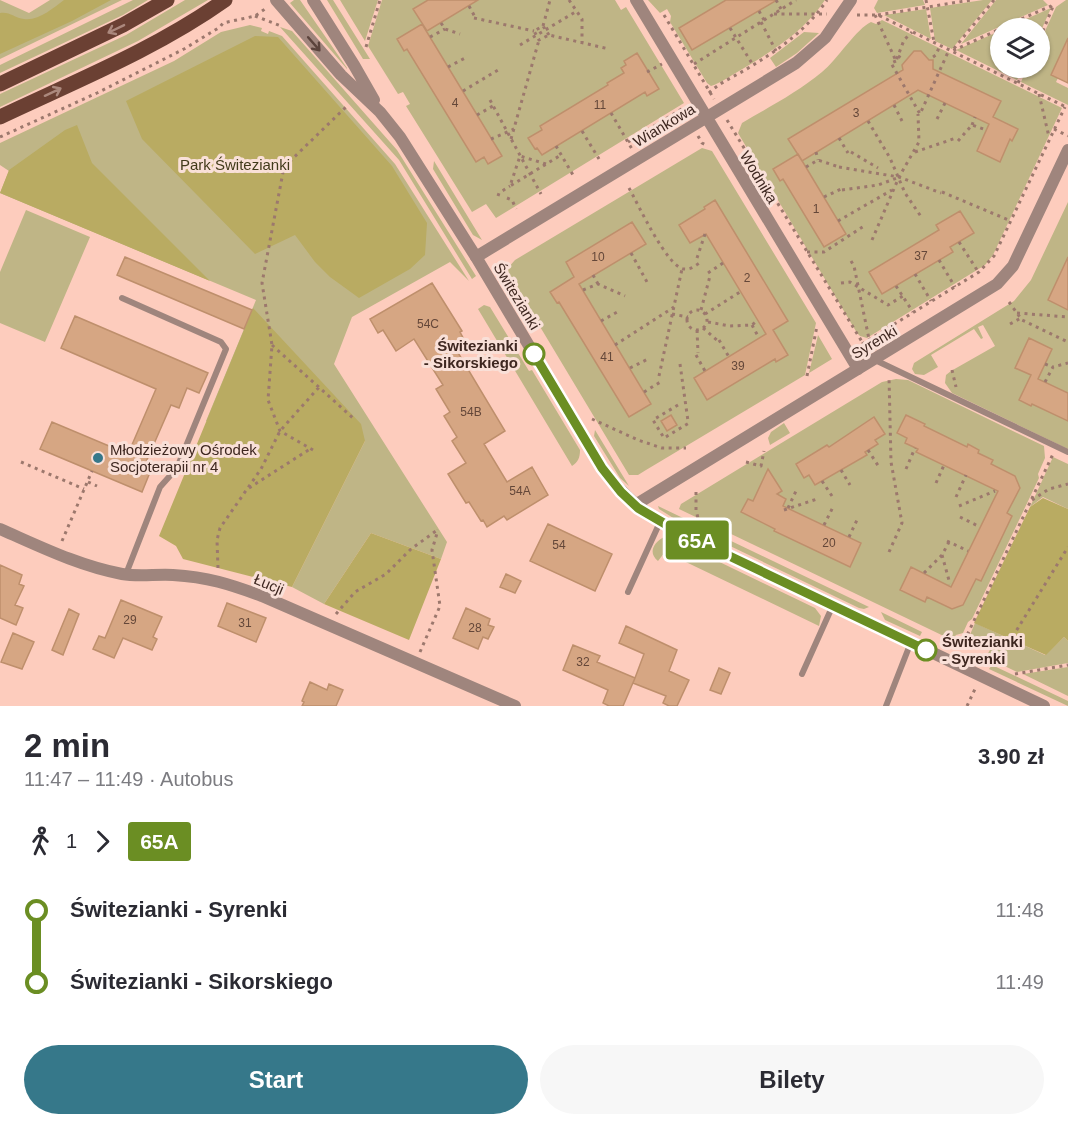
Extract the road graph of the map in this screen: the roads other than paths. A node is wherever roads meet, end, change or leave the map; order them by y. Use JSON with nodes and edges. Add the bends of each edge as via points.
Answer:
{"nodes":[{"id":1,"x":167,"y":0,"type":"edge"},
{"id":2,"x":225,"y":0,"type":"edge"},
{"id":3,"x":276,"y":0,"type":"edge"},
{"id":4,"x":313,"y":0,"type":"edge"},
{"id":5,"x":636,"y":0,"type":"edge"},
{"id":6,"x":851,"y":0,"type":"edge"},
{"id":7,"x":0,"y":84,"type":"edge"},
{"id":8,"x":380,"y":112,"type":"junction"},
{"id":9,"x":0,"y":117,"type":"edge"},
{"id":10,"x":706,"y":118,"type":"junction"},
{"id":11,"x":1068,"y":150,"type":"edge"},
{"id":12,"x":476,"y":257,"type":"junction"},
{"id":13,"x":122,"y":298,"type":"dead end"},
{"id":14,"x":874,"y":360,"type":"junction"},
{"id":15,"x":858,"y":369,"type":"junction"},
{"id":16,"x":1068,"y":453,"type":"edge"},
{"id":17,"x":636,"y":506,"type":"junction"},
{"id":18,"x":660,"y":522,"type":"junction"},
{"id":19,"x":0,"y":530,"type":"edge"},
{"id":20,"x":125,"y":575,"type":"junction"},
{"id":21,"x":628,"y":592,"type":"dead end"},
{"id":22,"x":833,"y":605,"type":"junction"},
{"id":23,"x":911,"y":642,"type":"junction"},
{"id":24,"x":802,"y":674,"type":"dead end"},
{"id":25,"x":515,"y":706,"type":"edge"},
{"id":26,"x":886,"y":706,"type":"edge"},
{"id":27,"x":1044,"y":706,"type":"edge"}],
"edges":[{"from":1,"to":7,"type":"main road","one_way":true},
{"from":9,"to":2,"type":"main road","one_way":true,"via":[[140,50]]},
{"from":3,"to":8,"type":"street","name":"Świtezianki","one_way":true,"via":[[341,75]]},
{"from":4,"to":8,"type":"street","name":"Świtezianki"},
{"from":5,"to":10,"type":"street","name":"Wodnika"},
{"from":6,"to":10,"type":"street","name":"Wiankowa","via":[[825,38],[796,63]]},
{"from":8,"to":12,"type":"street","name":"Świtezianki","via":[[424,172]]},
{"from":10,"to":12,"type":"street","name":"Wiankowa"},
{"from":10,"to":15,"type":"street","name":"Wodnika"},
{"from":11,"to":14,"type":"street","name":"Syrenki","via":[[1013,266],[997,284]]},
{"from":12,"to":17,"type":"street","name":"Świtezianki","via":[[596,458],[614,485]]},
{"from":13,"to":20,"type":"lane","via":[[221,342],[226,349],[177,468],[160,487]]},
{"from":14,"to":15,"type":"street","name":"Syrenki"},
{"from":14,"to":16,"type":"lane"},
{"from":15,"to":17,"type":"street","name":"Syrenki"},
{"from":17,"to":18,"type":"street","name":"Świtezianki"},
{"from":18,"to":21,"type":"lane"},
{"from":18,"to":22,"type":"street","name":"Świtezianki"},
{"from":19,"to":20,"type":"street","name":"Łucji","via":[[56,554]]},
{"from":20,"to":25,"type":"street","name":"Łucji","via":[[171,574],[221,581]]},
{"from":22,"to":23,"type":"street","name":"Świtezianki"},
{"from":22,"to":24,"type":"lane"},
{"from":23,"to":26,"type":"lane"},
{"from":23,"to":27,"type":"street","name":"Świtezianki"}]}
